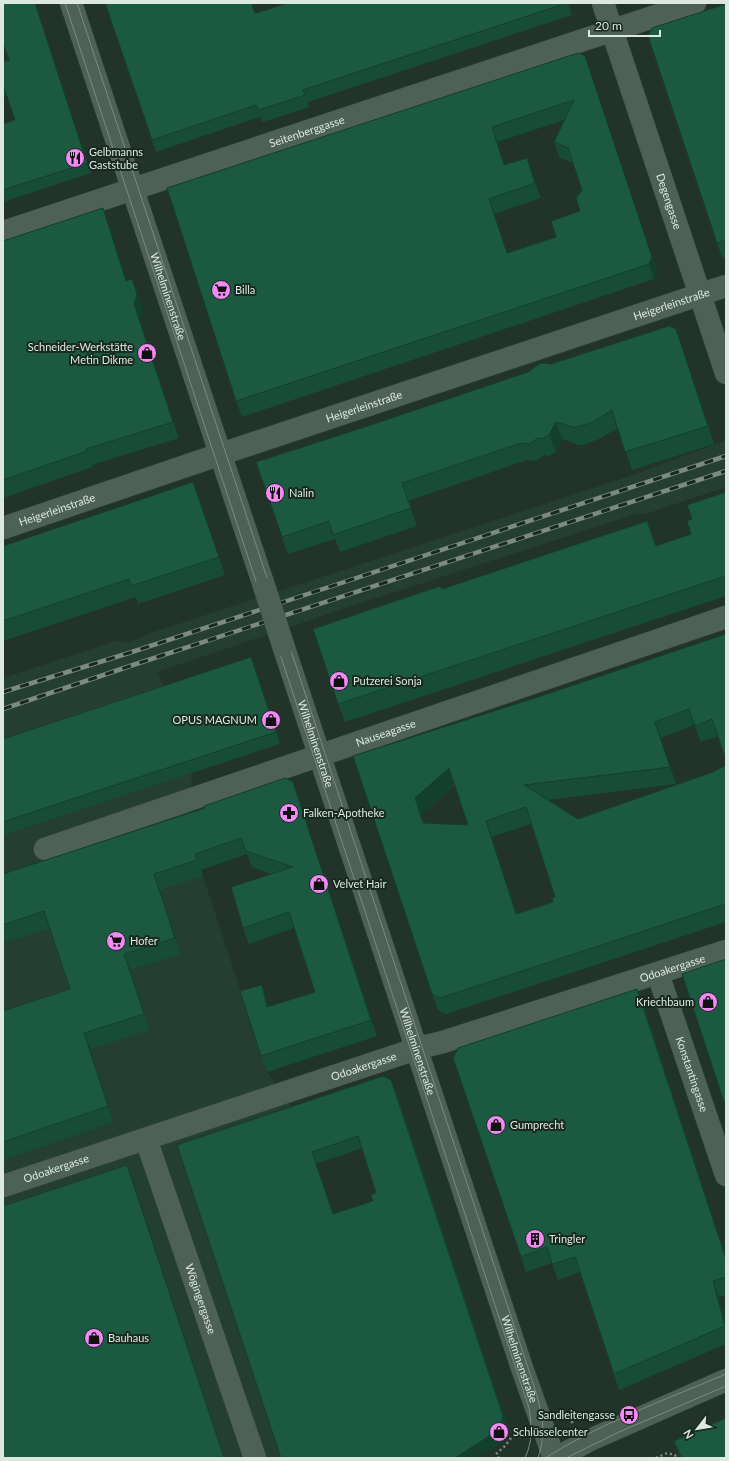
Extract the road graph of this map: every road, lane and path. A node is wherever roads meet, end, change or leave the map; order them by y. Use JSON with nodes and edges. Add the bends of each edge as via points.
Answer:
{"nodes":[{"id":1,"x":71,"y":3,"type":"edge"},
{"id":2,"x":603,"y":3,"type":"edge"},
{"id":3,"x":695,"y":3,"type":"edge"},
{"id":4,"x":612,"y":31,"type":"junction"},
{"id":5,"x":133,"y":190,"type":"junction"},
{"id":6,"x":3,"y":232,"type":"edge"},
{"id":7,"x":726,"y":286,"type":"edge"},
{"id":8,"x":700,"y":294,"type":"junction"},
{"id":9,"x":726,"y":373,"type":"edge"},
{"id":10,"x":220,"y":454,"type":"junction"},
{"id":11,"x":3,"y":528,"type":"edge"},
{"id":12,"x":726,"y":617,"type":"edge"},
{"id":13,"x":319,"y":755,"type":"junction"},
{"id":14,"x":46,"y":849,"type":"dead end"},
{"id":15,"x":726,"y":951,"type":"edge"},
{"id":16,"x":658,"y":974,"type":"junction"},
{"id":17,"x":417,"y":1048,"type":"junction"},
{"id":18,"x":146,"y":1139,"type":"junction"},
{"id":19,"x":726,"y":1175,"type":"edge"},
{"id":20,"x":3,"y":1186,"type":"edge"},
{"id":21,"x":726,"y":1380,"type":"edge"},
{"id":22,"x":255,"y":1458,"type":"edge"},
{"id":23,"x":555,"y":1458,"type":"edge"},
{"id":24,"x":656,"y":1458,"type":"edge"},
{"id":25,"x":676,"y":1458,"type":"edge"}],
"edges":[{"from":1,"to":5,"type":"street","name":"Wilhelminenstraße"},
{"from":2,"to":4,"type":"street","name":"Degengasse"},
{"from":3,"to":4,"type":"street","name":"Seitenberggasse"},
{"from":4,"to":5,"type":"street","name":"Seitenberggasse"},
{"from":4,"to":8,"type":"street","name":"Degengasse"},
{"from":5,"to":6,"type":"street","name":"Seitenberggasse"},
{"from":5,"to":10,"type":"street","name":"Wilhelminenstraße"},
{"from":7,"to":8,"type":"street","name":"Heigerleinstraße"},
{"from":8,"to":9,"type":"street","name":"Degengasse"},
{"from":8,"to":10,"type":"street","name":"Heigerleinstraße"},
{"from":10,"to":11,"type":"street","name":"Heigerleinstraße"},
{"from":10,"to":13,"type":"street","name":"Wilhelminenstraße","bridge":true},
{"from":12,"to":13,"type":"street","name":"Nauseagasse"},
{"from":13,"to":14,"type":"street","name":"Nauseagasse"},
{"from":13,"to":17,"type":"street","name":"Wilhelminenstraße"},
{"from":15,"to":16,"type":"street","name":"Odoakergasse"},
{"from":16,"to":17,"type":"street","name":"Odoakergasse"},
{"from":16,"to":19,"type":"street","name":"Konstantingasse"},
{"from":17,"to":18,"type":"street","name":"Odoakergasse"},
{"from":17,"to":23,"type":"street","name":"Wilhelminenstraße","via":[[531,1396]]},
{"from":18,"to":20,"type":"street","name":"Odoakergasse"},
{"from":18,"to":22,"type":"street","name":"Wögingergasse"},
{"from":21,"to":23,"type":"street"},
{"from":24,"to":25,"type":"path","via":[[667,1453],[675,1455]]}]}
